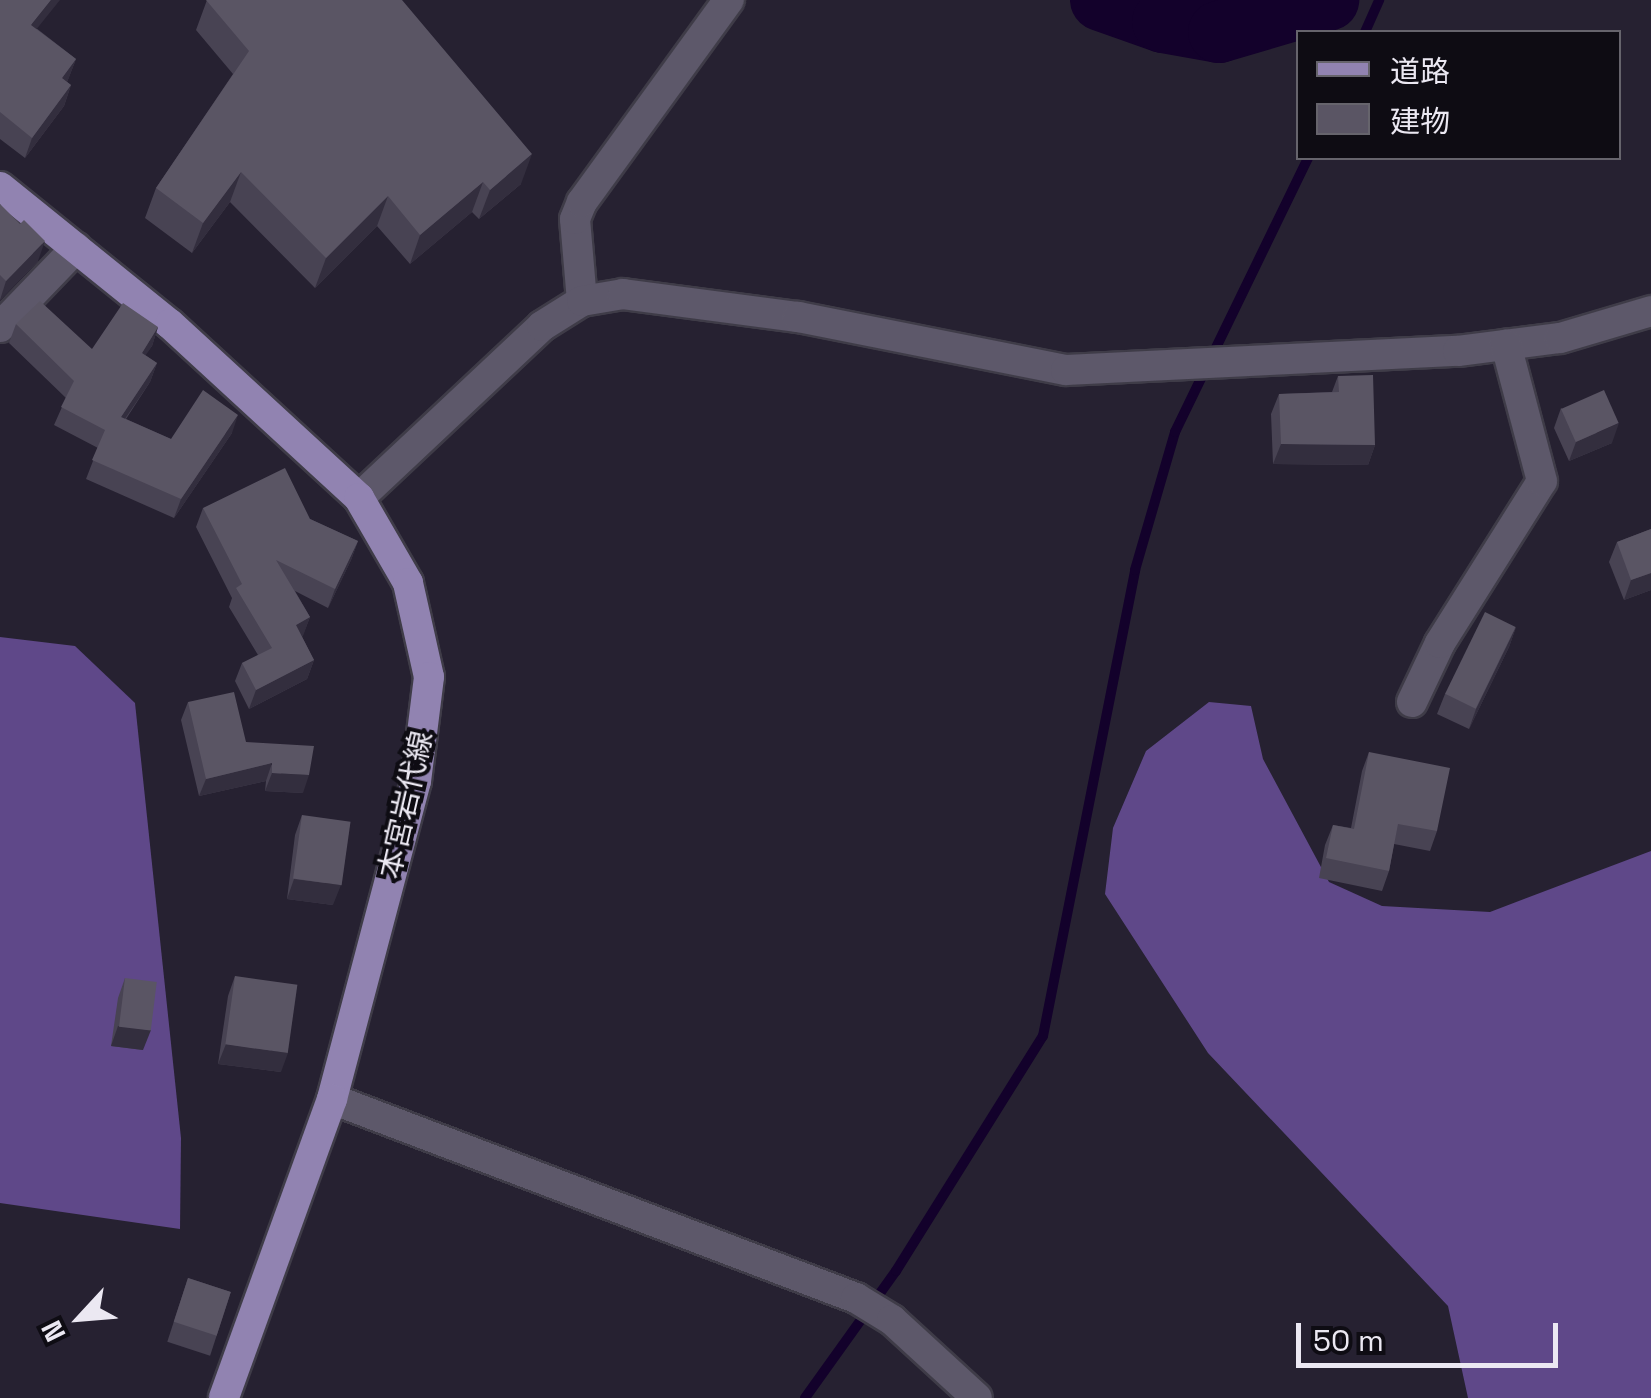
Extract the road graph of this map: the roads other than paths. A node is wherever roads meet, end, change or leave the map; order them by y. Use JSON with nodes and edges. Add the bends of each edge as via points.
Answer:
{"nodes":[{"id":1,"x":729,"y":0,"type":"edge"},
{"id":2,"x":0,"y":186,"type":"edge"},
{"id":3,"x":76,"y":248,"type":"junction"},
{"id":4,"x":582,"y":301,"type":"junction"},
{"id":5,"x":1651,"y":311,"type":"edge"},
{"id":6,"x":0,"y":327,"type":"edge"},
{"id":7,"x":1506,"y":345,"type":"junction"},
{"id":8,"x":358,"y":498,"type":"junction"},
{"id":9,"x":1412,"y":702,"type":"dead end"},
{"id":10,"x":332,"y":1100,"type":"junction"},
{"id":11,"x":224,"y":1398,"type":"edge"},
{"id":12,"x":977,"y":1398,"type":"edge"}],
"edges":[{"from":1,"to":4,"type":"street","via":[[582,202],[575,220]]},
{"from":2,"to":3,"type":"main road","name":"本宮岩代線"},
{"from":3,"to":6,"type":"street"},
{"from":3,"to":8,"type":"main road","name":"本宮岩代線","via":[[170,324]]},
{"from":4,"to":7,"type":"street","via":[[623,294],[798,317],[1066,370]]},
{"from":4,"to":8,"type":"street","via":[[506,353]]},
{"from":5,"to":7,"type":"street","via":[[1560,338]]},
{"from":7,"to":9,"type":"street","via":[[1542,481],[1440,643]]},
{"from":8,"to":10,"type":"main road","name":"本宮岩代線","via":[[408,582],[428,677],[416,782]]},
{"from":10,"to":11,"type":"main road","name":"本宮岩代線"},
{"from":10,"to":12,"type":"street","via":[[856,1298],[892,1320]]}]}
